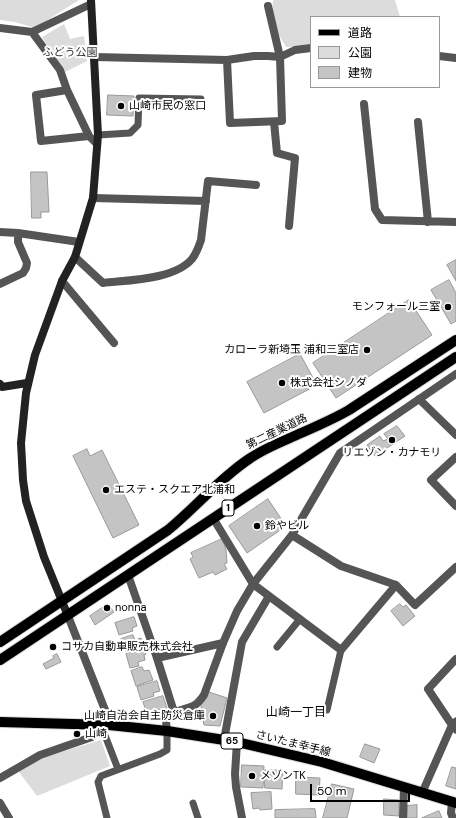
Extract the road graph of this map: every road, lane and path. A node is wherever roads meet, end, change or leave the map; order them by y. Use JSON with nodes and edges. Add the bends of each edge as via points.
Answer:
{"nodes":[{"id":1,"x":91,"y":2,"type":"edge"},
{"id":2,"x":268,"y":6,"type":"dead end"},
{"id":3,"x":0,"y":28,"type":"edge"},
{"id":4,"x":32,"y":32,"type":"junction"},
{"id":5,"x":310,"y":48,"type":"edge"},
{"id":6,"x":440,"y":56,"type":"edge"},
{"id":7,"x":94,"y":57,"type":"junction"},
{"id":8,"x":280,"y":57,"type":"junction"},
{"id":9,"x":456,"y":58,"type":"edge"},
{"id":10,"x":227,"y":60,"type":"junction"},
{"id":11,"x":67,"y":90,"type":"junction"},
{"id":12,"x":201,"y":99,"type":"dead end"},
{"id":13,"x":364,"y":104,"type":"dead end"},
{"id":14,"x":274,"y":122,"type":"junction"},
{"id":15,"x":418,"y":122,"type":"dead end"},
{"id":16,"x":98,"y":135,"type":"junction"},
{"id":17,"x":89,"y":136,"type":"junction"},
{"id":18,"x":98,"y":144,"type":"junction"},
{"id":19,"x":256,"y":185,"type":"dead end"},
{"id":20,"x":93,"y":198,"type":"junction"},
{"id":21,"x":206,"y":202,"type":"junction"},
{"id":22,"x":428,"y":222,"type":"junction"},
{"id":23,"x":456,"y":222,"type":"edge"},
{"id":24,"x":289,"y":226,"type":"dead end"},
{"id":25,"x":0,"y":232,"type":"edge"},
{"id":26,"x":18,"y":233,"type":"junction"},
{"id":27,"x":79,"y":242,"type":"junction"},
{"id":28,"x":75,"y":258,"type":"junction"},
{"id":29,"x":62,"y":280,"type":"junction"},
{"id":30,"x":0,"y":284,"type":"edge"},
{"id":31,"x":456,"y":340,"type":"edge"},
{"id":32,"x":114,"y":343,"type":"dead end"},
{"id":33,"x":456,"y":357,"type":"edge"},
{"id":34,"x":456,"y":374,"type":"edge"},
{"id":35,"x":27,"y":383,"type":"junction"},
{"id":36,"x":1,"y":388,"type":"edge"},
{"id":37,"x":419,"y":399,"type":"junction"},
{"id":38,"x":456,"y":435,"type":"edge"},
{"id":39,"x":456,"y":457,"type":"edge"},
{"id":40,"x":456,"y":506,"type":"edge"},
{"id":41,"x":212,"y":518,"type":"junction"},
{"id":42,"x":292,"y":535,"type":"junction"},
{"id":43,"x":456,"y":566,"type":"edge"},
{"id":44,"x":128,"y":575,"type":"junction"},
{"id":45,"x":253,"y":584,"type":"junction"},
{"id":46,"x":396,"y":585,"type":"junction"},
{"id":47,"x":269,"y":596,"type":"junction"},
{"id":48,"x":61,"y":601,"type":"junction"},
{"id":49,"x":68,"y":616,"type":"junction"},
{"id":50,"x":300,"y":619,"type":"junction"},
{"id":51,"x":0,"y":642,"type":"edge"},
{"id":52,"x":222,"y":643,"type":"junction"},
{"id":53,"x":277,"y":647,"type":"dead end"},
{"id":54,"x":341,"y":650,"type":"junction"},
{"id":55,"x":156,"y":658,"type":"junction"},
{"id":56,"x":456,"y":659,"type":"edge"},
{"id":57,"x":0,"y":660,"type":"edge"},
{"id":58,"x":327,"y":710,"type":"dead end"},
{"id":59,"x":174,"y":712,"type":"junction"},
{"id":60,"x":0,"y":722,"type":"edge"},
{"id":61,"x":105,"y":725,"type":"junction"},
{"id":62,"x":455,"y":726,"type":"edge"},
{"id":63,"x":167,"y":731,"type":"junction"},
{"id":64,"x":224,"y":740,"type":"junction"},
{"id":65,"x":237,"y":742,"type":"junction"},
{"id":66,"x":118,"y":769,"type":"junction"},
{"id":67,"x":0,"y":778,"type":"edge"},
{"id":68,"x":404,"y":788,"type":"junction"},
{"id":69,"x":422,"y":793,"type":"junction"},
{"id":70,"x":0,"y":803,"type":"edge"},
{"id":71,"x":193,"y":803,"type":"dead end"},
{"id":72,"x":454,"y":803,"type":"edge"},
{"id":73,"x":9,"y":818,"type":"edge"},
{"id":74,"x":107,"y":818,"type":"edge"},
{"id":75,"x":198,"y":818,"type":"edge"},
{"id":76,"x":242,"y":818,"type":"edge"},
{"id":77,"x":403,"y":818,"type":"edge"},
{"id":78,"x":453,"y":818,"type":"edge"}],
"edges":[{"from":1,"to":4,"type":"street"},
{"from":1,"to":7,"type":"street"},
{"from":2,"to":8,"type":"street"},
{"from":3,"to":4,"type":"street"},
{"from":4,"to":11,"type":"street","via":[[60,70]]},
{"from":5,"to":8,"type":"street","via":[[295,50]]},
{"from":6,"to":9,"type":"street"},
{"from":7,"to":10,"type":"street"},
{"from":7,"to":16,"type":"street"},
{"from":8,"to":10,"type":"street","via":[[254,56]]},
{"from":8,"to":14,"type":"street","via":[[282,122]]},
{"from":10,"to":14,"type":"street","via":[[230,123]]},
{"from":11,"to":17,"type":"street"},
{"from":11,"to":17,"type":"street","via":[[36,95],[41,141]]},
{"from":12,"to":16,"type":"lane","via":[[139,98],[138,125],[130,133]]},
{"from":13,"to":22,"type":"street","via":[[375,208],[382,220]]},
{"from":14,"to":24,"type":"street","via":[[276,153],[295,158]]},
{"from":15,"to":22,"type":"street"},
{"from":16,"to":18,"type":"street"},
{"from":17,"to":18,"type":"street"},
{"from":18,"to":20,"type":"street"},
{"from":19,"to":21,"type":"street","via":[[208,180]]},
{"from":20,"to":21,"type":"street"},
{"from":20,"to":27,"type":"street"},
{"from":21,"to":28,"type":"street","via":[[202,240],[192,260],[176,271],[164,276],[103,284]]},
{"from":22,"to":23,"type":"street"},
{"from":25,"to":26,"type":"street"},
{"from":26,"to":27,"type":"street"},
{"from":26,"to":30,"type":"street","via":[[18,242],[27,263],[26,268],[23,273]]},
{"from":27,"to":28,"type":"street"},
{"from":28,"to":29,"type":"street"},
{"from":29,"to":32,"type":"street"},
{"from":29,"to":35,"type":"street"},
{"from":31,"to":48,"type":"main road","name":"第二産業道路","number":"1","via":[[349,410],[249,458],[168,530]]},
{"from":33,"to":41,"type":"main road","number":"1"},
{"from":34,"to":37,"type":"street"},
{"from":35,"to":36,"type":"street"},
{"from":35,"to":48,"type":"street","via":[[21,443],[22,480],[31,519]]},
{"from":37,"to":38,"type":"street"},
{"from":37,"to":42,"type":"street","via":[[340,453]]},
{"from":39,"to":40,"type":"street","via":[[431,480]]},
{"from":41,"to":44,"type":"main road","number":"1"},
{"from":41,"to":45,"type":"street"},
{"from":42,"to":45,"type":"street"},
{"from":42,"to":46,"type":"street","via":[[341,566]]},
{"from":43,"to":46,"type":"street","via":[[415,605]]},
{"from":44,"to":49,"type":"main road","number":"1"},
{"from":44,"to":55,"type":"street"},
{"from":45,"to":47,"type":"street"},
{"from":45,"to":52,"type":"street"},
{"from":46,"to":54,"type":"street"},
{"from":47,"to":50,"type":"street"},
{"from":47,"to":64,"type":"street","via":[[242,642]]},
{"from":48,"to":49,"type":"street"},
{"from":48,"to":51,"type":"main road","name":"第二産業道路","number":"1"},
{"from":49,"to":57,"type":"main road","number":"1"},
{"from":49,"to":61,"type":"street","via":[[107,714]]},
{"from":50,"to":53,"type":"lane"},
{"from":50,"to":54,"type":"street"},
{"from":52,"to":55,"type":"street"},
{"from":52,"to":59,"type":"street","via":[[204,695],[193,706]]},
{"from":54,"to":58,"type":"lane"},
{"from":55,"to":59,"type":"street"},
{"from":56,"to":62,"type":"street","via":[[428,689]]},
{"from":59,"to":63,"type":"street","via":[[166,719]]},
{"from":60,"to":61,"type":"main road","name":"さいたま幸手線","number":"65"},
{"from":61,"to":63,"type":"main road","name":"さいたま幸手線","number":"65"},
{"from":61,"to":66,"type":"lane"},
{"from":61,"to":67,"type":"street","via":[[92,737],[40,755]]},
{"from":62,"to":69,"type":"street"},
{"from":63,"to":64,"type":"main road","name":"さいたま幸手線","number":"65"},
{"from":63,"to":66,"type":"lane","via":[[167,750]]},
{"from":64,"to":65,"type":"main road","name":"さいたま幸手線","number":"65"},
{"from":65,"to":68,"type":"main road","name":"さいたま幸手線","number":"65","via":[[322,762]]},
{"from":65,"to":76,"type":"street","via":[[236,787]]},
{"from":66,"to":74,"type":"lane","via":[[101,776],[98,782]]},
{"from":68,"to":69,"type":"main road","name":"さいたま幸手線","number":"65"},
{"from":68,"to":77,"type":"street"},
{"from":69,"to":72,"type":"main road","name":"さいたま幸手線","number":"65"},
{"from":70,"to":73,"type":"street"},
{"from":71,"to":75,"type":"lane"},
{"from":72,"to":78,"type":"street","via":[[451,813]]}]}
